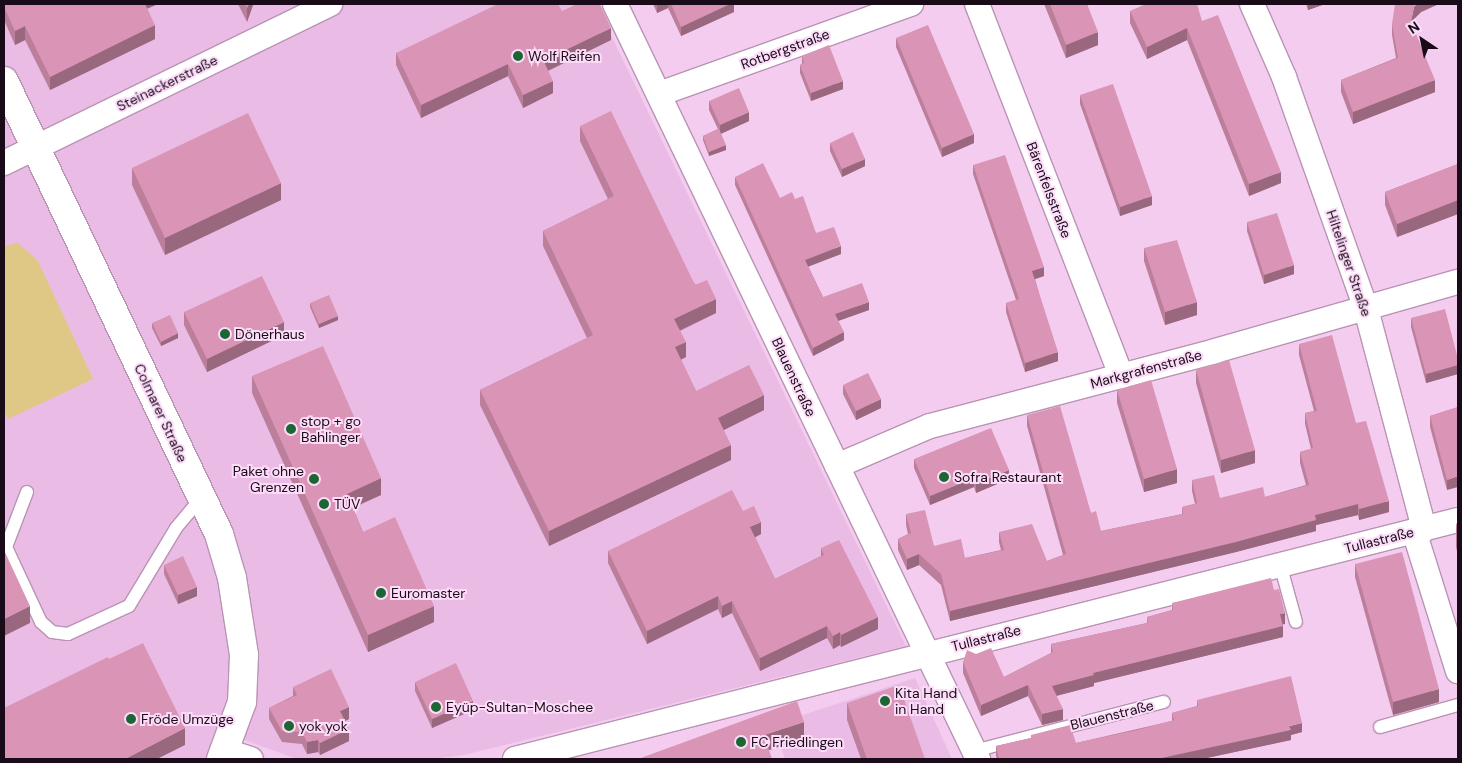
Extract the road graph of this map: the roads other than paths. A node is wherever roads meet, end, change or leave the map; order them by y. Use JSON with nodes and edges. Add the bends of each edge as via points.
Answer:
{"nodes":[{"id":1,"x":330,"y":4,"type":"edge"},
{"id":2,"x":615,"y":4,"type":"edge"},
{"id":3,"x":911,"y":4,"type":"edge"},
{"id":4,"x":977,"y":4,"type":"edge"},
{"id":5,"x":1252,"y":4,"type":"edge"},
{"id":6,"x":4,"y":81,"type":"edge"},
{"id":7,"x":659,"y":94,"type":"junction"},
{"id":8,"x":34,"y":148,"type":"junction"},
{"id":9,"x":4,"y":162,"type":"edge"},
{"id":10,"x":1458,"y":282,"type":"edge"},
{"id":11,"x":1366,"y":309,"type":"junction"},
{"id":12,"x":1121,"y":376,"type":"junction"},
{"id":13,"x":837,"y":466,"type":"junction"},
{"id":14,"x":27,"y":492,"type":"dead end"},
{"id":15,"x":201,"y":498,"type":"junction"},
{"id":16,"x":1458,"y":520,"type":"edge"},
{"id":17,"x":1419,"y":530,"type":"junction"},
{"id":18,"x":1280,"y":564,"type":"junction"},
{"id":19,"x":1296,"y":622,"type":"dead end"},
{"id":20,"x":928,"y":653,"type":"junction"},
{"id":21,"x":1458,"y":671,"type":"edge"},
{"id":22,"x":1164,"y":702,"type":"dead end"},
{"id":23,"x":1458,"y":705,"type":"edge"},
{"id":24,"x":1380,"y":727,"type":"dead end"},
{"id":25,"x":976,"y":755,"type":"edge"},
{"id":26,"x":232,"y":756,"type":"edge"},
{"id":27,"x":515,"y":759,"type":"edge"}],
"edges":[{"from":1,"to":8,"type":"street","name":"Steinackerstraße"},
{"from":2,"to":7,"type":"street","name":"Blauenstraße"},
{"from":3,"to":7,"type":"street","name":"Rotbergstraße"},
{"from":4,"to":12,"type":"street","name":"Bärenfelsstraße"},
{"from":5,"to":11,"type":"street","name":"Hiltelinger Straße","via":[[1284,77]]},
{"from":6,"to":8,"type":"main road","name":"Colmarer Straße"},
{"from":7,"to":13,"type":"street","name":"Blauenstraße"},
{"from":8,"to":9,"type":"street","name":"Steinackerstraße"},
{"from":8,"to":15,"type":"main road","name":"Colmarer Straße"},
{"from":10,"to":11,"type":"street","name":"Markgrafenstraße"},
{"from":11,"to":12,"type":"street","name":"Markgrafenstraße"},
{"from":11,"to":17,"type":"street","name":"Hiltelinger Straße"},
{"from":12,"to":13,"type":"street","name":"Markgrafenstraße","via":[[930,426]]},
{"from":13,"to":20,"type":"street","name":"Blauenstraße"},
{"from":14,"to":15,"type":"lane","via":[[6,546],[41,622],[52,632],[68,634],[129,606],[176,528]]},
{"from":15,"to":26,"type":"main road","name":"Colmarer Straße","via":[[219,534],[232,578],[244,655],[242,702]]},
{"from":16,"to":17,"type":"street","name":"Tullastraße"},
{"from":17,"to":18,"type":"street","name":"Tullastraße"},
{"from":17,"to":21,"type":"street","name":"Hiltelinger Straße"},
{"from":18,"to":19,"type":"lane"},
{"from":18,"to":20,"type":"street","name":"Tullastraße"},
{"from":20,"to":25,"type":"street","name":"Blauenstraße"},
{"from":20,"to":27,"type":"street","name":"Tullastraße"},
{"from":22,"to":25,"type":"lane","name":"Blauenstraße"},
{"from":23,"to":24,"type":"lane"}]}
